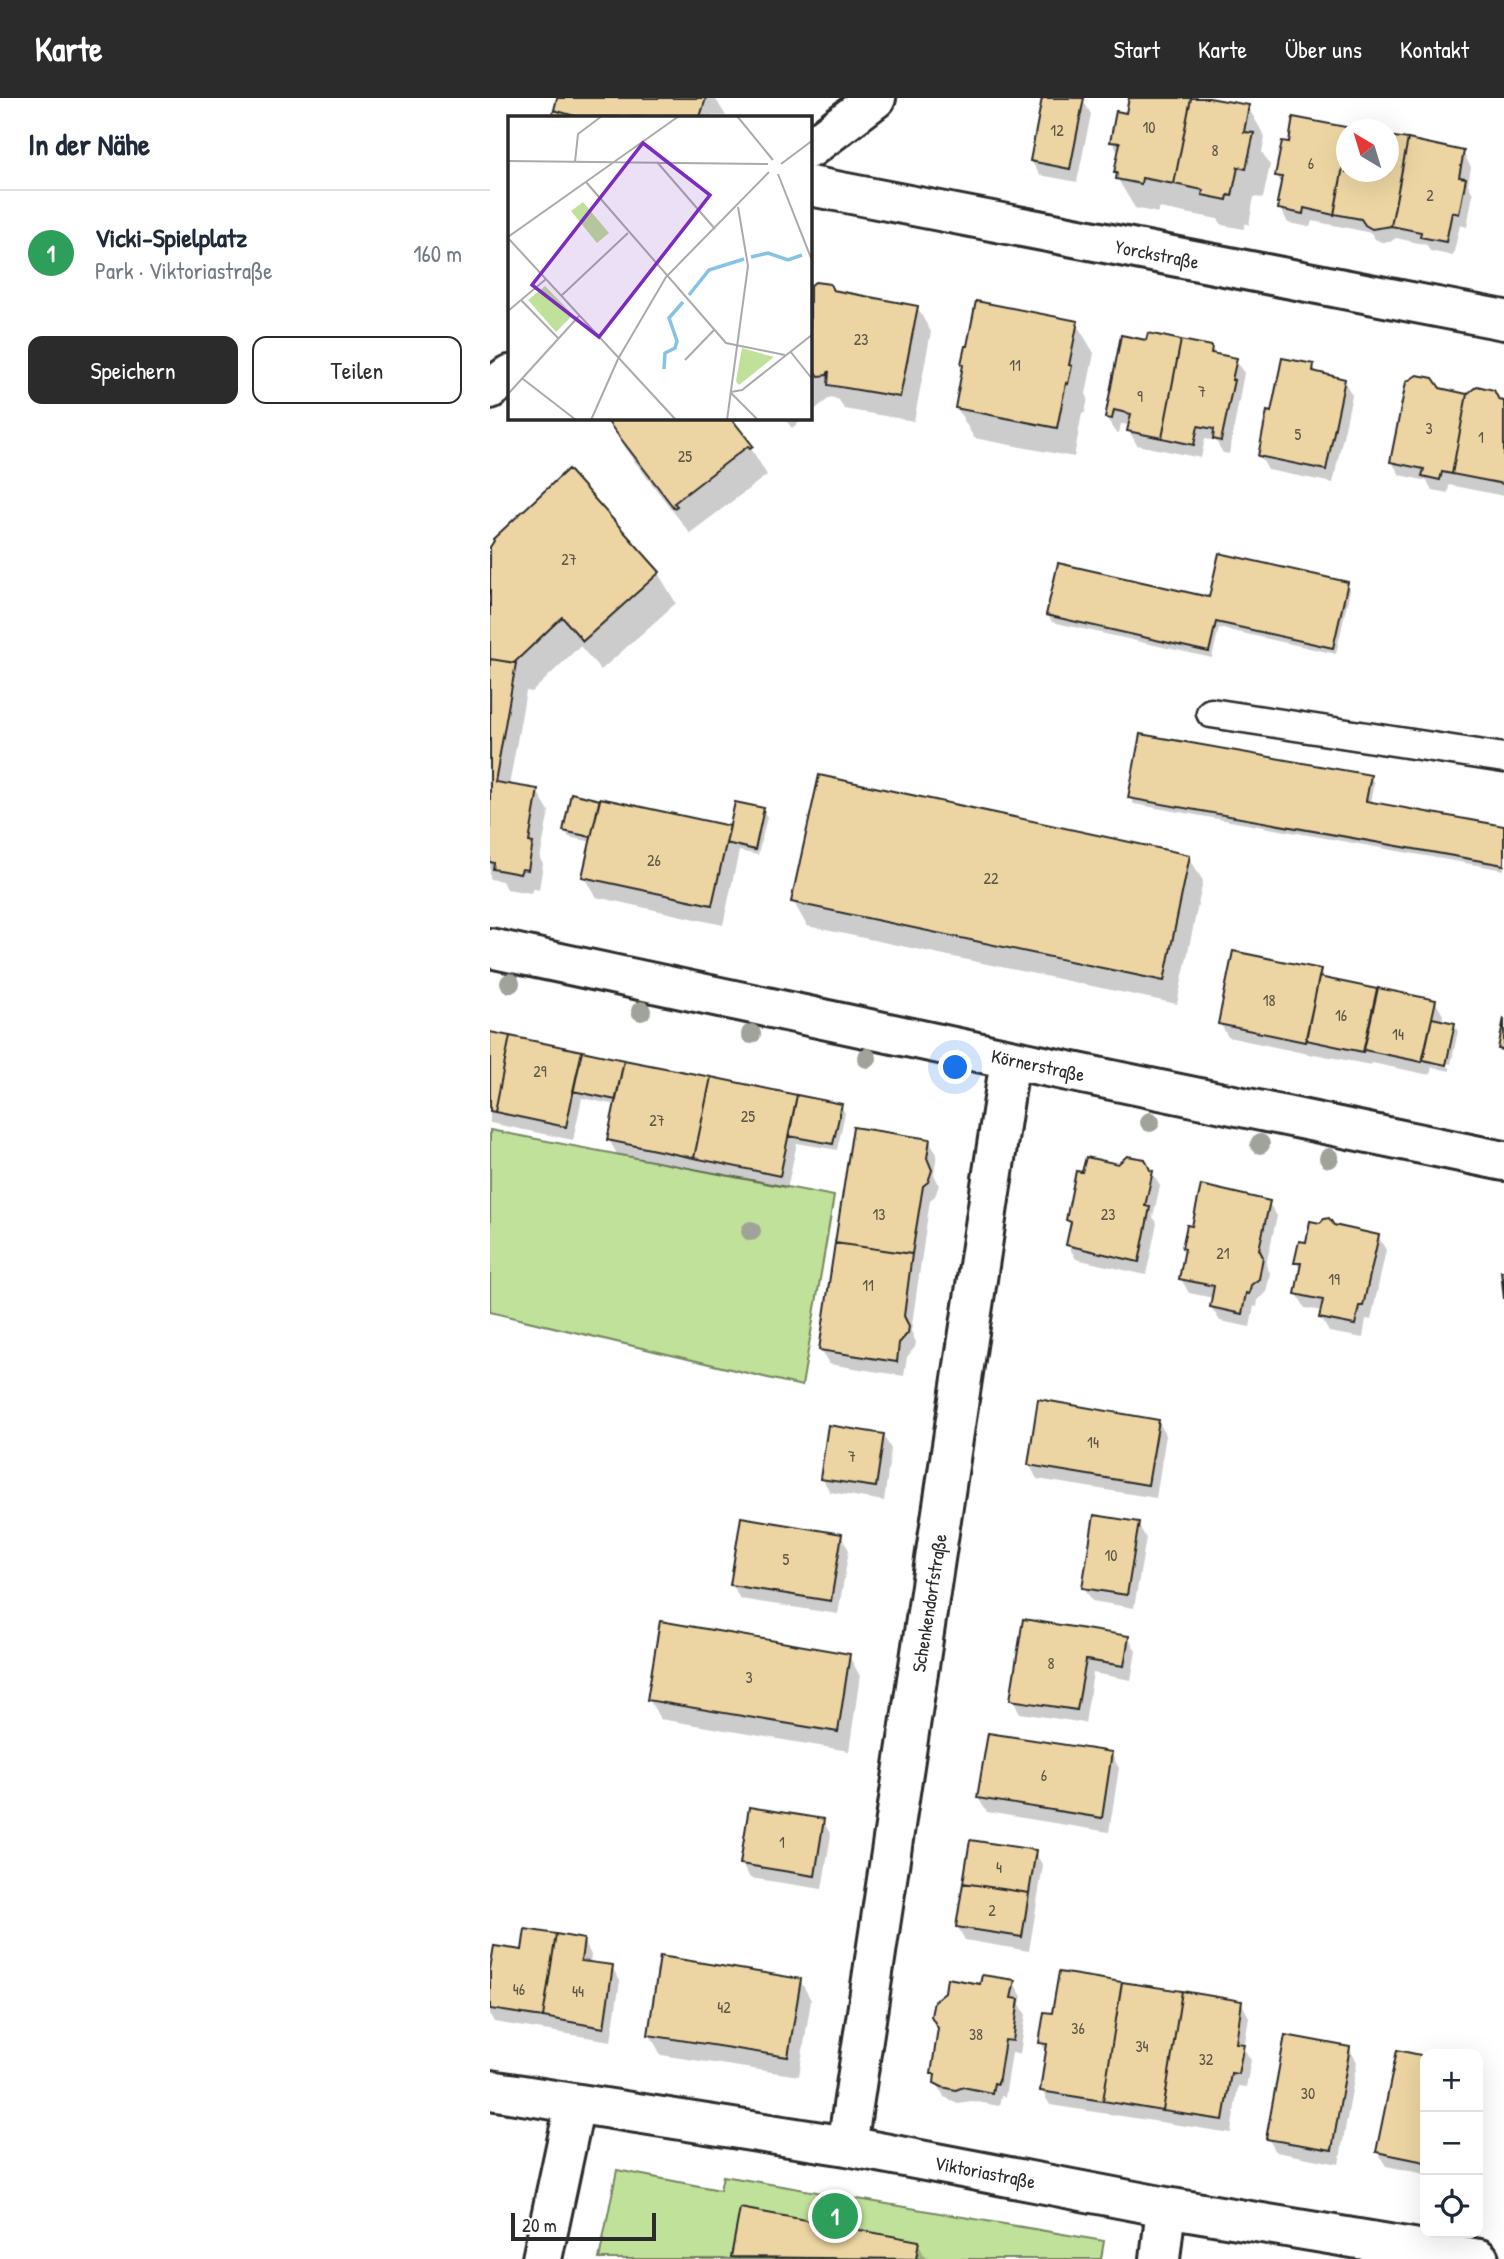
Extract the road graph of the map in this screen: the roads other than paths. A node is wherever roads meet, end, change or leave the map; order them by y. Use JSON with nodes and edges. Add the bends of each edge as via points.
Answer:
{"nodes":[{"id":1,"x":876,"y":98,"type":"edge"},
{"id":2,"x":812,"y":146,"type":"edge"},
{"id":3,"x":812,"y":186,"type":"edge"},
{"id":4,"x":1504,"y":320,"type":"edge"},
{"id":5,"x":508,"y":376,"type":"edge"},
{"id":6,"x":490,"y":389,"type":"edge"},
{"id":7,"x":1211,"y":713,"type":"dead end"},
{"id":8,"x":1504,"y":758,"type":"edge"},
{"id":9,"x":490,"y":948,"type":"edge"},
{"id":10,"x":1010,"y":1059,"type":"junction"},
{"id":11,"x":1504,"y":1161,"type":"edge"},
{"id":12,"x":490,"y":2090,"type":"edge"},
{"id":13,"x":575,"y":2104,"type":"junction"},
{"id":14,"x":847,"y":2146,"type":"junction"},
{"id":15,"x":1166,"y":2207,"type":"junction"},
{"id":16,"x":542,"y":2259,"type":"edge"},
{"id":17,"x":1160,"y":2259,"type":"edge"},
{"id":18,"x":1479,"y":2259,"type":"edge"}],
"edges":[{"from":1,"to":2,"type":"street"},
{"from":3,"to":4,"type":"street","name":"Yorckstraße"},
{"from":5,"to":6,"type":"street"},
{"from":7,"to":8,"type":"lane"},
{"from":9,"to":10,"type":"street","name":"Körnerstraße"},
{"from":10,"to":11,"type":"street","name":"Körnerstraße"},
{"from":10,"to":14,"type":"street","name":"Schenkendorfstraße"},
{"from":12,"to":13,"type":"street","name":"Viktoriastraße"},
{"from":13,"to":14,"type":"street","name":"Viktoriastraße"},
{"from":13,"to":16,"type":"street"},
{"from":14,"to":15,"type":"street","name":"Viktoriastraße"},
{"from":15,"to":17,"type":"street"},
{"from":15,"to":18,"type":"street","name":"Viktoriastraße"}]}
